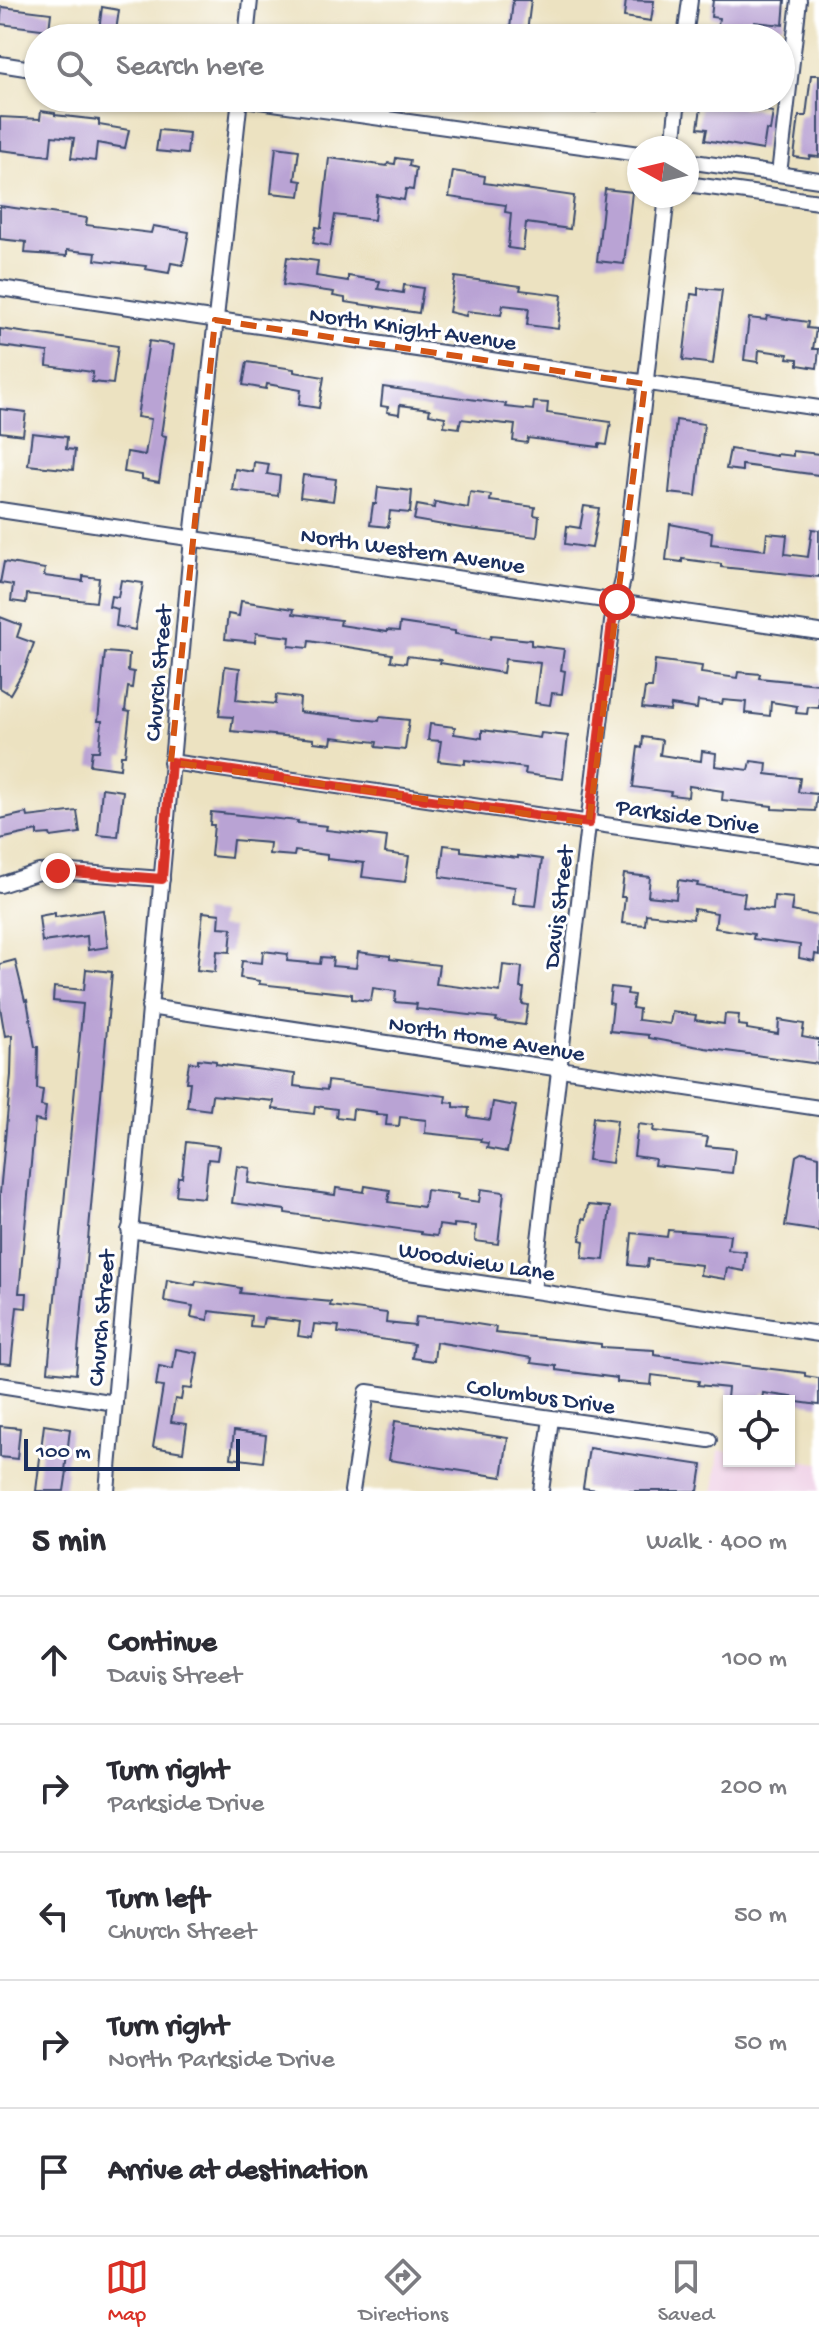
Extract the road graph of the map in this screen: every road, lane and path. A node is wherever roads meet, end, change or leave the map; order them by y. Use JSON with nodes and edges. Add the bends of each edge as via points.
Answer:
{"nodes":[{"id":1,"x":250,"y":0,"type":"edge"},
{"id":2,"x":690,"y":0,"type":"edge"},
{"id":3,"x":799,"y":0,"type":"edge"},
{"id":4,"x":247,"y":24,"type":"edge"},
{"id":5,"x":687,"y":24,"type":"edge"},
{"id":6,"x":795,"y":35,"type":"edge"},
{"id":7,"x":0,"y":64,"type":"edge"},
{"id":8,"x":24,"y":68,"type":"edge"},
{"id":9,"x":237,"y":112,"type":"edge"},
{"id":10,"x":339,"y":112,"type":"edge"},
{"id":11,"x":677,"y":112,"type":"edge"},
{"id":12,"x":786,"y":112,"type":"edge"},
{"id":13,"x":674,"y":136,"type":"edge"},
{"id":14,"x":627,"y":152,"type":"edge"},
{"id":15,"x":699,"y":163,"type":"edge"},
{"id":16,"x":779,"y":174,"type":"junction"},
{"id":17,"x":819,"y":180,"type":"edge"},
{"id":18,"x":699,"y":186,"type":"edge"},
{"id":19,"x":819,"y":202,"type":"edge"},
{"id":20,"x":666,"y":208,"type":"edge"},
{"id":21,"x":0,"y":288,"type":"edge"},
{"id":22,"x":215,"y":320,"type":"junction"},
{"id":23,"x":645,"y":384,"type":"junction"},
{"id":24,"x":819,"y":408,"type":"edge"},
{"id":25,"x":0,"y":510,"type":"edge"},
{"id":26,"x":192,"y":538,"type":"junction"},
{"id":27,"x":617,"y":602,"type":"junction"},
{"id":28,"x":819,"y":632,"type":"edge"},
{"id":29,"x":171,"y":762,"type":"junction"},
{"id":30,"x":589,"y":823,"type":"junction"},
{"id":31,"x":819,"y":856,"type":"edge"},
{"id":32,"x":162,"y":879,"type":"junction"},
{"id":33,"x":0,"y":885,"type":"edge"},
{"id":34,"x":149,"y":1007,"type":"junction"},
{"id":35,"x":560,"y":1070,"type":"junction"},
{"id":36,"x":819,"y":1108,"type":"edge"},
{"id":37,"x":129,"y":1230,"type":"junction"},
{"id":38,"x":533,"y":1291,"type":"junction"},
{"id":39,"x":819,"y":1334,"type":"edge"},
{"id":40,"x":0,"y":1385,"type":"edge"},
{"id":41,"x":115,"y":1403,"type":"junction"},
{"id":42,"x":551,"y":1419,"type":"junction"},
{"id":43,"x":709,"y":1440,"type":"dead end"},
{"id":44,"x":107,"y":1491,"type":"edge"},
{"id":45,"x":352,"y":1491,"type":"edge"},
{"id":46,"x":541,"y":1491,"type":"edge"}],
"edges":[{"from":1,"to":4,"type":"street"},
{"from":2,"to":5,"type":"street"},
{"from":3,"to":6,"type":"street"},
{"from":7,"to":8,"type":"street"},
{"from":9,"to":22,"type":"street","name":"Church Street"},
{"from":10,"to":14,"type":"street"},
{"from":11,"to":13,"type":"street"},
{"from":12,"to":16,"type":"street"},
{"from":15,"to":16,"type":"street"},
{"from":16,"to":17,"type":"street"},
{"from":18,"to":19,"type":"street"},
{"from":20,"to":23,"type":"street","name":"Davis Street"},
{"from":21,"to":22,"type":"street","name":"North Knight Avenue"},
{"from":22,"to":23,"type":"street","name":"North Knight Avenue"},
{"from":22,"to":26,"type":"street","name":"Church Street"},
{"from":23,"to":24,"type":"street","name":"North Knight Avenue"},
{"from":23,"to":27,"type":"street","name":"Davis Street"},
{"from":25,"to":26,"type":"street","name":"North Western Avenue"},
{"from":26,"to":27,"type":"street","name":"North Western Avenue"},
{"from":26,"to":29,"type":"street","name":"Church Street"},
{"from":27,"to":28,"type":"street","name":"North Western Avenue"},
{"from":27,"to":30,"type":"street","name":"Davis Street"},
{"from":29,"to":30,"type":"street","name":"Parkside Drive"},
{"from":29,"to":32,"type":"street","name":"Church Street"},
{"from":30,"to":31,"type":"street","name":"Parkside Drive"},
{"from":30,"to":35,"type":"street","name":"Davis Street"},
{"from":32,"to":33,"type":"street","via":[[58,871]]},
{"from":32,"to":34,"type":"street","name":"Church Street"},
{"from":34,"to":35,"type":"street","name":"North Home Avenue"},
{"from":34,"to":37,"type":"street","name":"Church Street"},
{"from":35,"to":36,"type":"street","name":"North Home Avenue"},
{"from":35,"to":38,"type":"street","name":"Davis Street"},
{"from":37,"to":38,"type":"street","name":"Woodview Lane"},
{"from":37,"to":41,"type":"street","name":"Church Street"},
{"from":38,"to":39,"type":"street","name":"Woodview Lane"},
{"from":40,"to":41,"type":"street"},
{"from":41,"to":44,"type":"street","name":"Church Street"},
{"from":42,"to":43,"type":"street","name":"Columbus Drive"},
{"from":42,"to":45,"type":"street","name":"Columbus Drive","via":[[367,1392]]},
{"from":42,"to":46,"type":"street"}]}
